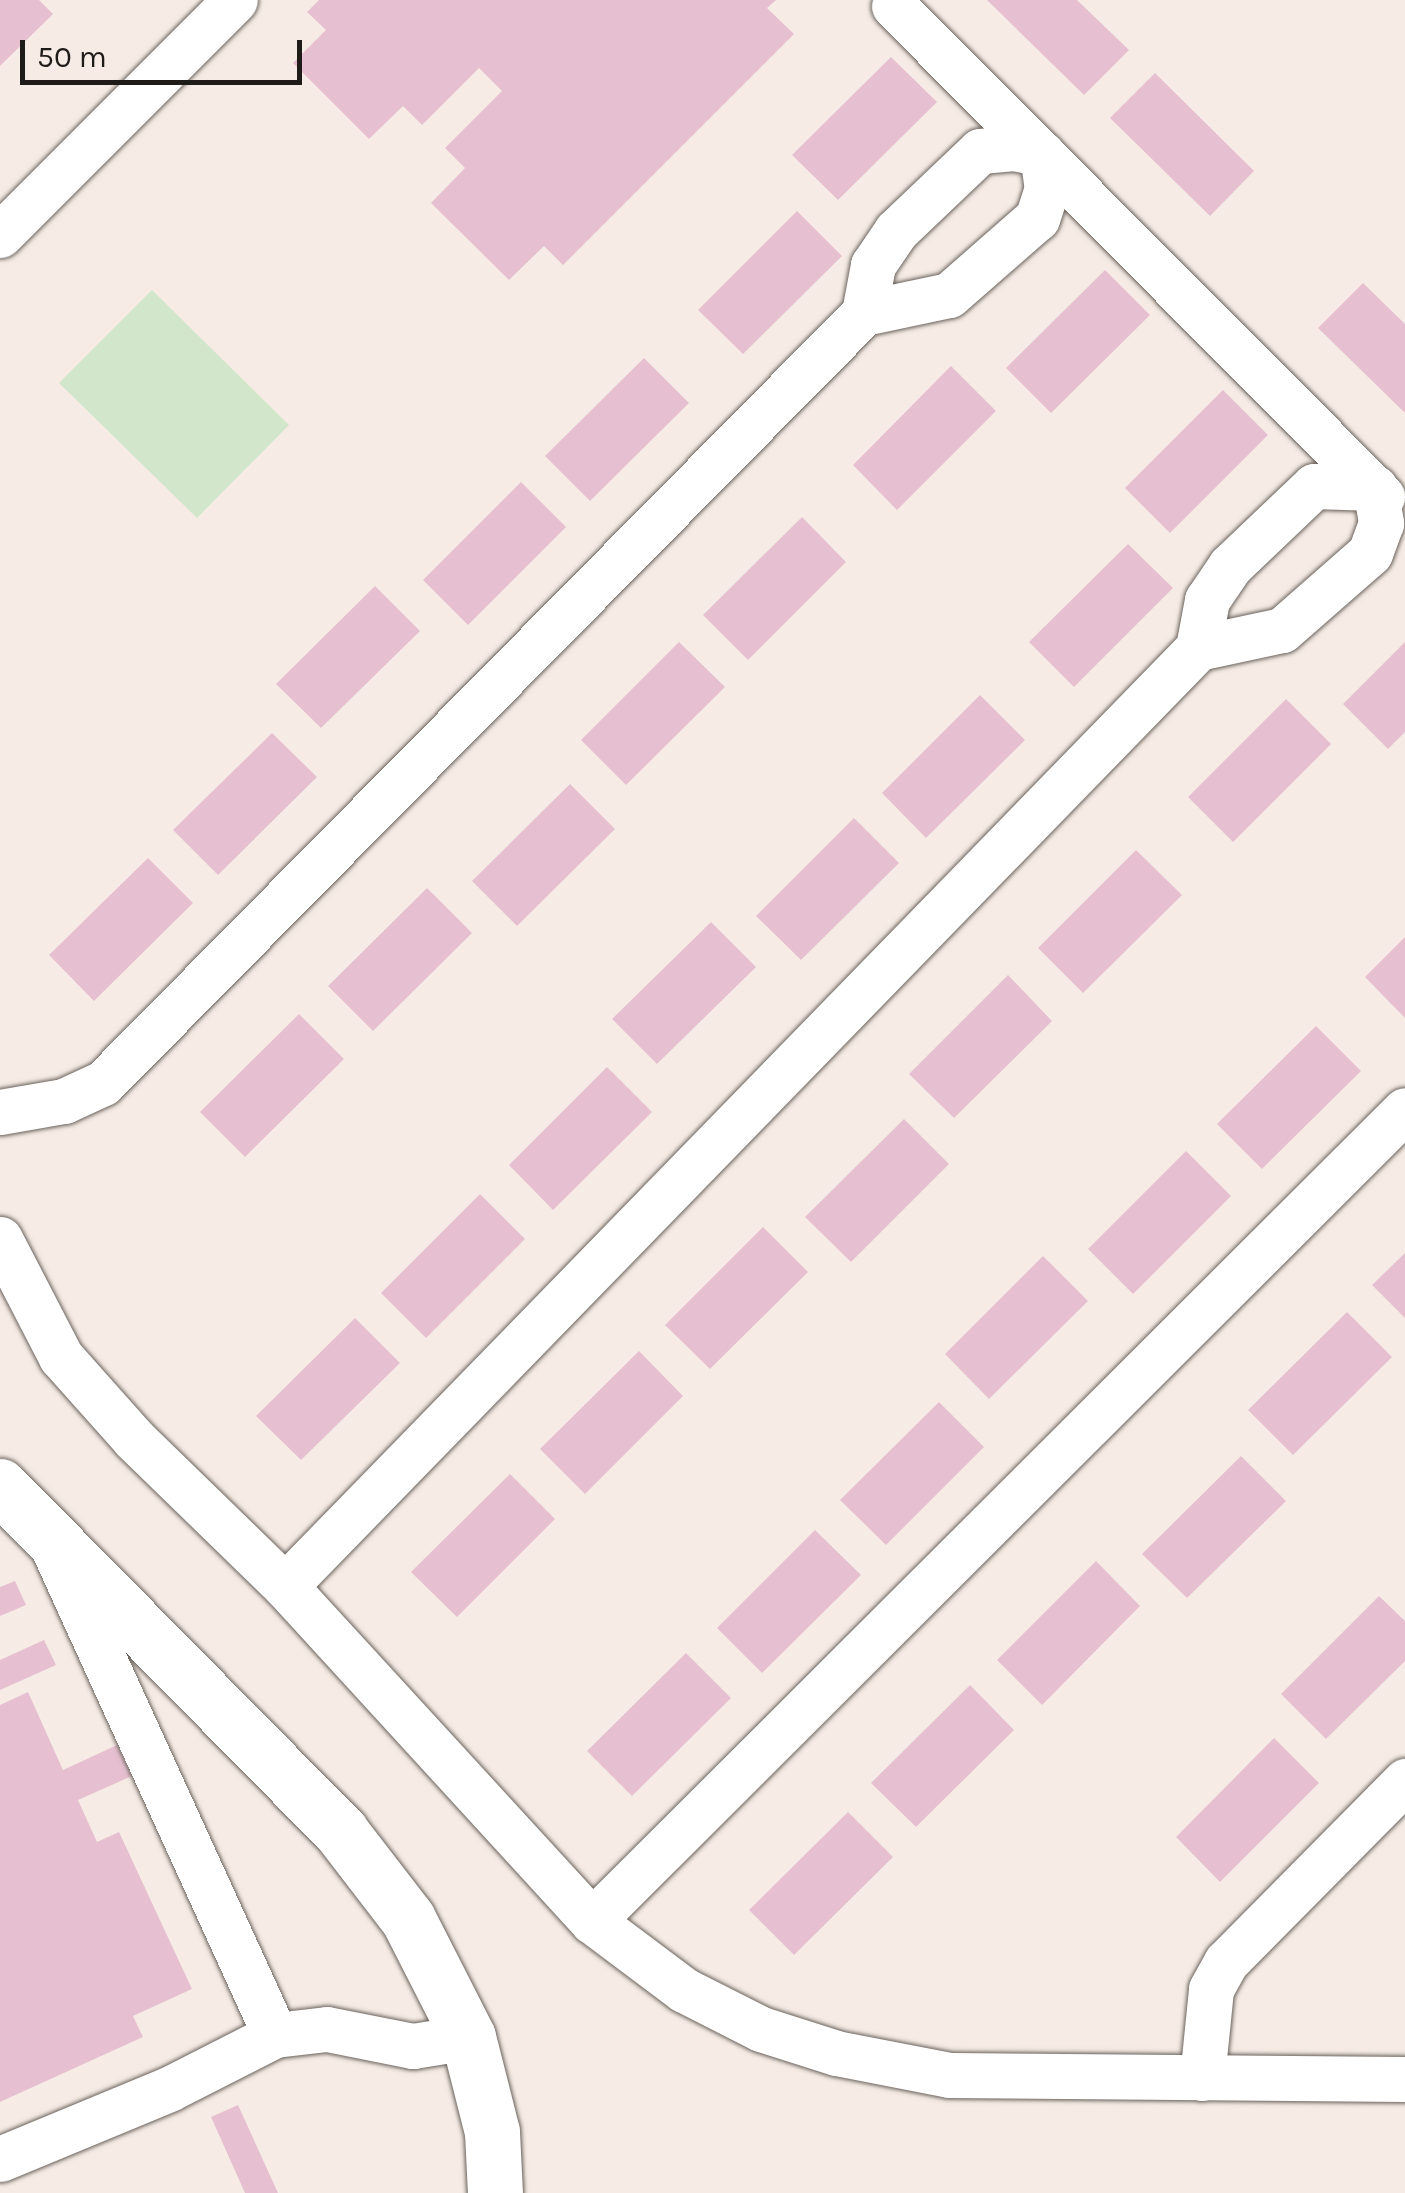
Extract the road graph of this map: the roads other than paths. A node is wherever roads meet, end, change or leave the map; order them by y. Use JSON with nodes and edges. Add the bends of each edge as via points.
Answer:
{"nodes":[{"id":1,"x":234,"y":0,"type":"edge"},
{"id":2,"x":894,"y":6,"type":"dead end"},
{"id":3,"x":1042,"y":154,"type":"junction"},
{"id":4,"x":0,"y":235,"type":"edge"},
{"id":5,"x":864,"y":313,"type":"junction"},
{"id":6,"x":1390,"y":503,"type":"edge"},
{"id":7,"x":1198,"y":648,"type":"junction"},
{"id":8,"x":1405,"y":1110,"type":"edge"},
{"id":9,"x":0,"y":1112,"type":"edge"},
{"id":10,"x":0,"y":1239,"type":"edge"},
{"id":11,"x":0,"y":1486,"type":"edge"},
{"id":12,"x":49,"y":1539,"type":"junction"},
{"id":13,"x":286,"y":1586,"type":"junction"},
{"id":14,"x":1405,"y":1782,"type":"edge"},
{"id":15,"x":592,"y":1921,"type":"junction"},
{"id":16,"x":275,"y":2035,"type":"junction"},
{"id":17,"x":468,"y":2037,"type":"junction"},
{"id":18,"x":1202,"y":2078,"type":"junction"},
{"id":19,"x":1405,"y":2079,"type":"edge"},
{"id":20,"x":0,"y":2160,"type":"edge"},
{"id":21,"x":496,"y":2193,"type":"edge"}],
"edges":[{"from":1,"to":4,"type":"street"},
{"from":2,"to":3,"type":"street"},
{"from":3,"to":5,"type":"street","via":[[980,151],[896,231],[873,264]]},
{"from":3,"to":5,"type":"street","via":[[1047,188],[1036,218],[948,295]]},
{"from":3,"to":6,"type":"street"},
{"from":5,"to":9,"type":"street","via":[[103,1083],[64,1101]]},
{"from":6,"to":7,"type":"street","via":[[1370,553],[1282,630]]},
{"from":6,"to":7,"type":"street","via":[[1314,486],[1230,566],[1207,600]]},
{"from":7,"to":13,"type":"street"},
{"from":8,"to":15,"type":"street"},
{"from":10,"to":13,"type":"street","via":[[61,1357],[134,1440]]},
{"from":11,"to":12,"type":"main road"},
{"from":12,"to":16,"type":"street"},
{"from":12,"to":17,"type":"main road","via":[[340,1832],[408,1919]]},
{"from":13,"to":15,"type":"street"},
{"from":14,"to":18,"type":"street","via":[[1226,1962],[1212,1989]]},
{"from":15,"to":18,"type":"street","via":[[684,1990],[761,2028],[836,2053],[949,2076]]},
{"from":16,"to":17,"type":"street","via":[[327,2029],[412,2046]]},
{"from":16,"to":20,"type":"street"},
{"from":17,"to":21,"type":"main road","via":[[492,2132]]},
{"from":18,"to":19,"type":"street"}]}
